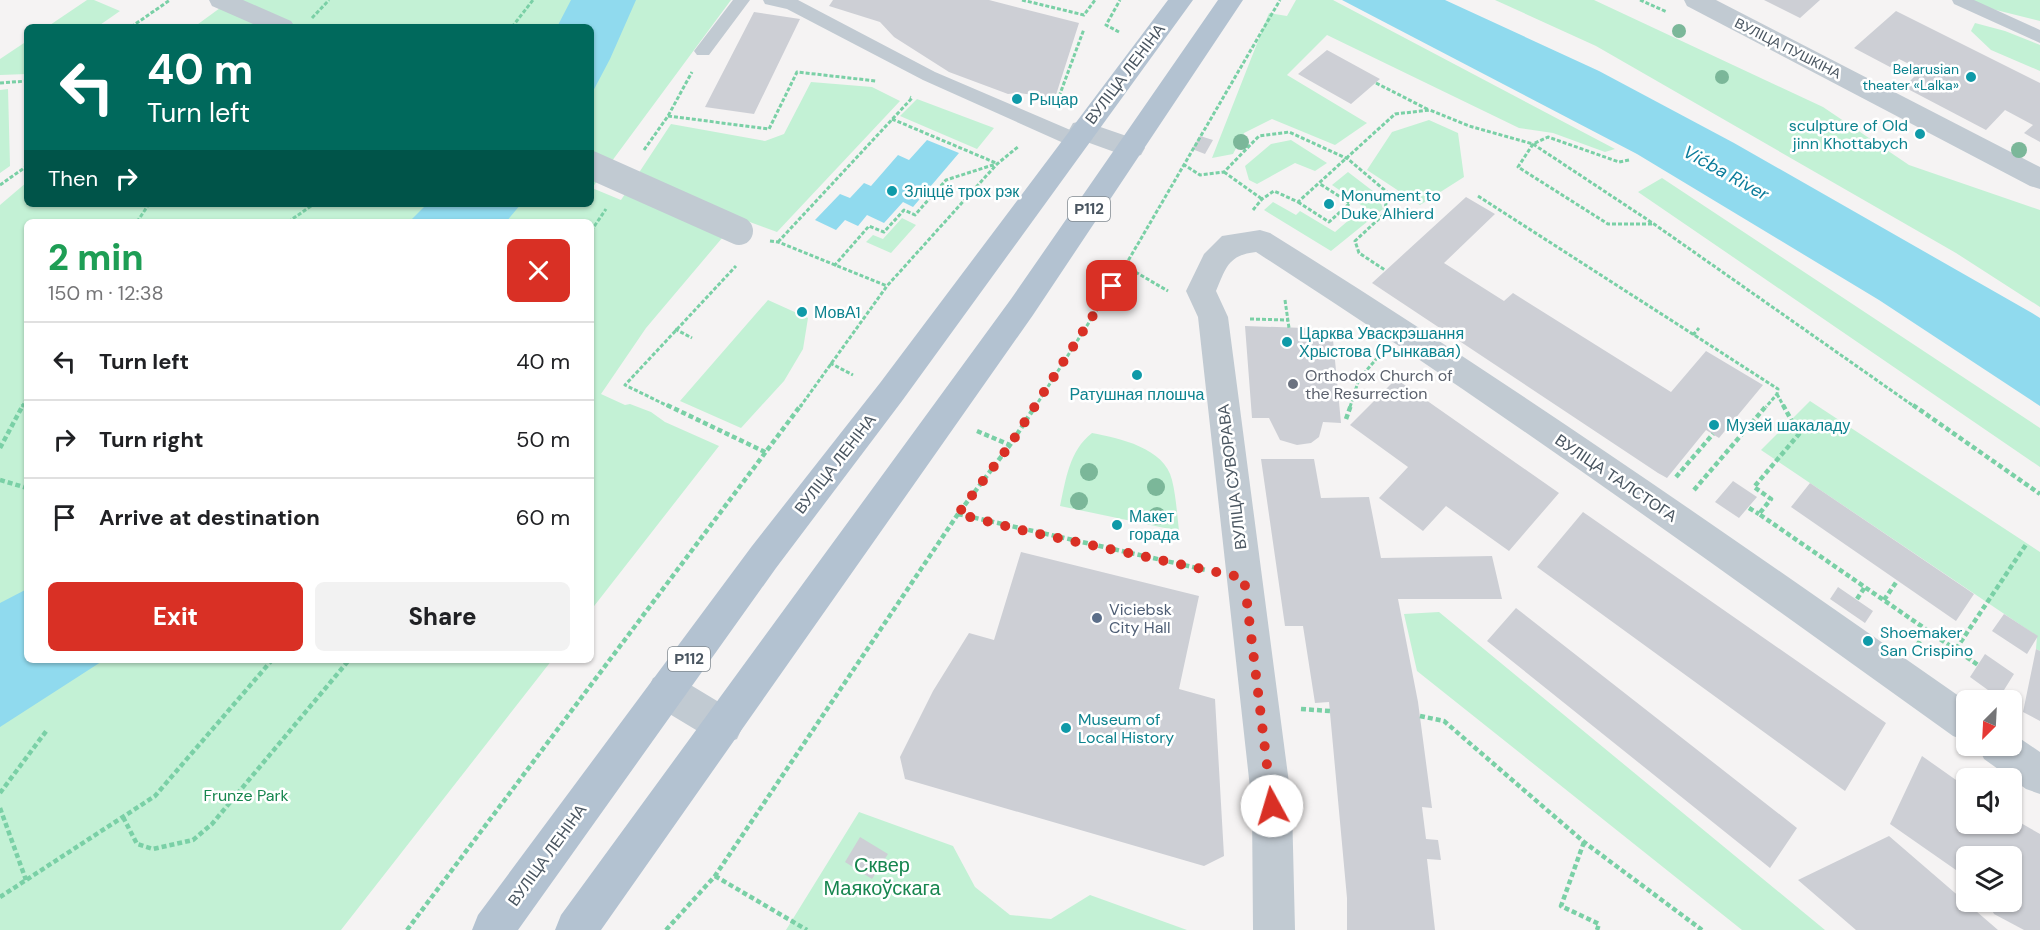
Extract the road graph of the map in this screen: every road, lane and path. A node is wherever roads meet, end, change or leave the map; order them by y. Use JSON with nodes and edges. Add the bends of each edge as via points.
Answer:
{"nodes":[{"id":1,"x":170,"y":0,"type":"edge"},
{"id":2,"x":221,"y":0,"type":"edge"},
{"id":3,"x":329,"y":0,"type":"edge"},
{"id":4,"x":533,"y":0,"type":"edge"},
{"id":5,"x":742,"y":0,"type":"edge"},
{"id":6,"x":771,"y":0,"type":"edge"},
{"id":7,"x":1022,"y":0,"type":"edge"},
{"id":8,"x":1095,"y":0,"type":"edge"},
{"id":9,"x":1120,"y":0,"type":"edge"},
{"id":10,"x":1181,"y":0,"type":"edge"},
{"id":11,"x":1232,"y":0,"type":"edge"},
{"id":12,"x":1280,"y":0,"type":"edge"},
{"id":13,"x":1640,"y":0,"type":"edge"},
{"id":14,"x":1696,"y":0,"type":"edge"},
{"id":15,"x":1960,"y":0,"type":"edge"},
{"id":16,"x":794,"y":2,"type":"edge"},
{"id":17,"x":1673,"y":14,"type":"dead end"},
{"id":18,"x":309,"y":20,"type":"dead end"},
{"id":19,"x":135,"y":24,"type":"edge"},
{"id":20,"x":275,"y":24,"type":"edge"},
{"id":21,"x":514,"y":24,"type":"edge"},
{"id":22,"x":1126,"y":24,"type":"dead end"},
{"id":23,"x":1084,"y":29,"type":"dead end"},
{"id":24,"x":1119,"y":32,"type":"junction"},
{"id":25,"x":2040,"y":37,"type":"edge"},
{"id":26,"x":1113,"y":42,"type":"dead end"},
{"id":27,"x":703,"y":51,"type":"joint"},
{"id":28,"x":24,"y":81,"type":"edge"},
{"id":29,"x":877,"y":81,"type":"dead end"},
{"id":30,"x":0,"y":83,"type":"edge"},
{"id":31,"x":1376,"y":83,"type":"dead end"},
{"id":32,"x":1062,"y":91,"type":"dead end"},
{"id":33,"x":903,"y":94,"type":"dead end"},
{"id":34,"x":1430,"y":110,"type":"junction"},
{"id":35,"x":668,"y":116,"type":"junction"},
{"id":36,"x":892,"y":119,"type":"junction"},
{"id":37,"x":1067,"y":133,"type":"junction"},
{"id":38,"x":1533,"y":144,"type":"junction"},
{"id":39,"x":1131,"y":148,"type":"junction"},
{"id":40,"x":642,"y":153,"type":"dead end"},
{"id":41,"x":1348,"y":159,"type":"junction"},
{"id":42,"x":1629,"y":160,"type":"dead end"},
{"id":43,"x":997,"y":164,"type":"junction"},
{"id":44,"x":1183,"y":164,"type":"junction"},
{"id":45,"x":594,"y":166,"type":"edge"},
{"id":46,"x":24,"y":168,"type":"edge"},
{"id":47,"x":1224,"y":172,"type":"junction"},
{"id":48,"x":2040,"y":179,"type":"edge"},
{"id":49,"x":1319,"y":184,"type":"junction"},
{"id":50,"x":0,"y":185,"type":"edge"},
{"id":51,"x":1478,"y":196,"type":"dead end"},
{"id":52,"x":1262,"y":199,"type":"junction"},
{"id":53,"x":611,"y":201,"type":"dead end"},
{"id":54,"x":1298,"y":202,"type":"junction"},
{"id":55,"x":310,"y":207,"type":"edge"},
{"id":56,"x":292,"y":219,"type":"edge"},
{"id":57,"x":1654,"y":224,"type":"junction"},
{"id":58,"x":594,"y":226,"type":"edge"},
{"id":59,"x":739,"y":231,"type":"joint"},
{"id":60,"x":778,"y":242,"type":"junction"},
{"id":61,"x":1246,"y":242,"type":"junction"},
{"id":62,"x":834,"y":266,"type":"junction"},
{"id":63,"x":1385,"y":270,"type":"dead end"},
{"id":64,"x":724,"y":279,"type":"dead end"},
{"id":65,"x":886,"y":286,"type":"junction"},
{"id":66,"x":1285,"y":300,"type":"dead end"},
{"id":67,"x":1289,"y":327,"type":"dead end"},
{"id":68,"x":1699,"y":328,"type":"dead end"},
{"id":69,"x":675,"y":329,"type":"junction"},
{"id":70,"x":1401,"y":333,"type":"junction"},
{"id":71,"x":1693,"y":335,"type":"junction"},
{"id":72,"x":692,"y":338,"type":"dead end"},
{"id":73,"x":830,"y":363,"type":"junction"},
{"id":74,"x":853,"y":375,"type":"dead end"},
{"id":75,"x":1777,"y":394,"type":"junction"},
{"id":76,"x":24,"y":404,"type":"edge"},
{"id":77,"x":1346,"y":419,"type":"dead end"},
{"id":78,"x":973,"y":429,"type":"dead end"},
{"id":79,"x":1713,"y":434,"type":"dead end"},
{"id":80,"x":1010,"y":445,"type":"junction"},
{"id":81,"x":0,"y":448,"type":"edge"},
{"id":82,"x":767,"y":453,"type":"junction"},
{"id":83,"x":0,"y":480,"type":"edge"},
{"id":84,"x":24,"y":487,"type":"edge"},
{"id":85,"x":2040,"y":494,"type":"edge"},
{"id":86,"x":1749,"y":508,"type":"dead end"},
{"id":87,"x":1663,"y":509,"type":"junction"},
{"id":88,"x":958,"y":514,"type":"junction"},
{"id":89,"x":1759,"y":514,"type":"junction"},
{"id":90,"x":2027,"y":543,"type":"dead end"},
{"id":91,"x":1244,"y":578,"type":"junction"},
{"id":92,"x":1897,"y":581,"type":"dead end"},
{"id":93,"x":1865,"y":587,"type":"junction"},
{"id":94,"x":1856,"y":599,"type":"dead end"},
{"id":95,"x":1884,"y":600,"type":"junction"},
{"id":96,"x":1927,"y":630,"type":"junction"},
{"id":97,"x":1916,"y":647,"type":"dead end"},
{"id":98,"x":1956,"y":649,"type":"junction"},
{"id":99,"x":269,"y":663,"type":"edge"},
{"id":100,"x":346,"y":663,"type":"edge"},
{"id":101,"x":1978,"y":665,"type":"dead end"},
{"id":102,"x":666,"y":691,"type":"junction"},
{"id":103,"x":1420,"y":716,"type":"dead end"},
{"id":104,"x":1956,"y":716,"type":"edge"},
{"id":105,"x":724,"y":726,"type":"junction"},
{"id":106,"x":48,"y":730,"type":"dead end"},
{"id":107,"x":2012,"y":756,"type":"edge"},
{"id":108,"x":2040,"y":775,"type":"edge"},
{"id":109,"x":0,"y":793,"type":"edge"},
{"id":110,"x":0,"y":808,"type":"edge"},
{"id":111,"x":123,"y":817,"type":"junction"},
{"id":112,"x":1584,"y":842,"type":"junction"},
{"id":113,"x":715,"y":876,"type":"junction"},
{"id":114,"x":26,"y":880,"type":"junction"},
{"id":115,"x":0,"y":897,"type":"edge"},
{"id":116,"x":407,"y":930,"type":"edge"},
{"id":117,"x":493,"y":930,"type":"edge"},
{"id":118,"x":576,"y":930,"type":"edge"},
{"id":119,"x":666,"y":930,"type":"edge"},
{"id":120,"x":807,"y":930,"type":"edge"},
{"id":121,"x":1274,"y":930,"type":"edge"},
{"id":122,"x":1598,"y":930,"type":"edge"},
{"id":123,"x":1702,"y":930,"type":"edge"}],
"edges":[{"from":1,"to":19,"type":"path"},
{"from":2,"to":20,"type":"street"},
{"from":3,"to":18,"type":"path"},
{"from":4,"to":21,"type":"path"},
{"from":5,"to":27,"type":"lane"},
{"from":6,"to":16,"type":"lane"},
{"from":7,"to":8,"type":"path","via":[[1084,15]]},
{"from":9,"to":24,"type":"path","via":[[1106,25]]},
{"from":10,"to":37,"type":"main road","name":"ВУЛІЦА ЛЕНІНА","number":"Р112"},
{"from":11,"to":39,"type":"main road","number":"Р112"},
{"from":12,"to":44,"type":"path"},
{"from":13,"to":17,"type":"path"},
{"from":14,"to":48,"type":"street","name":"ВУЛІЦА ПУШКІНА"},
{"from":15,"to":25,"type":"lane"},
{"from":16,"to":37,"type":"lane","via":[[929,76]]},
{"from":22,"to":24,"type":"path"},
{"from":23,"to":32,"type":"path"},
{"from":24,"to":26,"type":"path"},
{"from":27,"to":35,"type":"path"},
{"from":28,"to":30,"type":"path"},
{"from":29,"to":35,"type":"path","via":[[797,72],[769,129]]},
{"from":31,"to":34,"type":"path"},
{"from":33,"to":36,"type":"path","via":[[912,98]]},
{"from":34,"to":38,"type":"path"},
{"from":34,"to":41,"type":"path","via":[[1395,114]]},
{"from":35,"to":40,"type":"path"},
{"from":36,"to":43,"type":"path"},
{"from":36,"to":60,"type":"path"},
{"from":37,"to":39,"type":"street"},
{"from":37,"to":43,"type":"path"},
{"from":37,"to":102,"type":"main road","name":"ВУЛІЦА ЛЕНІНА","number":"Р112","via":[[891,392]]},
{"from":38,"to":42,"type":"path","via":[[1548,137],[1619,162]]},
{"from":38,"to":57,"type":"path"},
{"from":38,"to":57,"type":"path","via":[[1518,167],[1608,224]]},
{"from":39,"to":105,"type":"main road","number":"Р112"},
{"from":41,"to":47,"type":"path","via":[[1288,132],[1259,136]]},
{"from":41,"to":49,"type":"path"},
{"from":41,"to":63,"type":"path","via":[[1388,193],[1384,214],[1355,241],[1359,253]]},
{"from":43,"to":62,"type":"path","via":[[946,180],[915,215],[904,210],[884,232],[869,226]]},
{"from":43,"to":65,"type":"path"},
{"from":44,"to":47,"type":"path","via":[[1200,175]]},
{"from":44,"to":80,"type":"path","via":[[1125,266]]},
{"from":45,"to":59,"type":"street","bridge":true},
{"from":46,"to":50,"type":"path"},
{"from":47,"to":52,"type":"path"},
{"from":49,"to":54,"type":"path"},
{"from":49,"to":54,"type":"path","via":[[1350,203],[1329,222]]},
{"from":51,"to":71,"type":"path"},
{"from":52,"to":54,"type":"path","via":[[1274,191]]},
{"from":52,"to":61,"type":"path"},
{"from":53,"to":58,"type":"path"},
{"from":55,"to":56,"type":"path"},
{"from":57,"to":85,"type":"path"},
{"from":59,"to":60,"type":"path"},
{"from":60,"to":62,"type":"path"},
{"from":61,"to":70,"type":"street","name":"ВУЛІЦА ТАЛСТОГА"},
{"from":61,"to":91,"type":"street","name":"ВУЛІЦА СУВОРАВА","via":[[1214,262],[1201,291],[1213,317]]},
{"from":62,"to":65,"type":"path"},
{"from":64,"to":69,"type":"path"},
{"from":65,"to":73,"type":"path"},
{"from":66,"to":67,"type":"path"},
{"from":68,"to":71,"type":"path"},
{"from":69,"to":72,"type":"path"},
{"from":69,"to":82,"type":"path","via":[[625,385]]},
{"from":70,"to":77,"type":"path","via":[[1359,379]]},
{"from":70,"to":87,"type":"street","name":"ВУЛІЦА ТАЛСТОГА"},
{"from":71,"to":75,"type":"path","via":[[1778,389]]},
{"from":73,"to":74,"type":"path"},
{"from":73,"to":82,"type":"path"},
{"from":75,"to":87,"type":"path"},
{"from":75,"to":89,"type":"path","via":[[1799,434],[1754,487],[1771,499]]},
{"from":76,"to":81,"type":"path"},
{"from":78,"to":80,"type":"path"},
{"from":79,"to":87,"type":"path"},
{"from":80,"to":88,"type":"path"},
{"from":82,"to":116,"type":"path"},
{"from":83,"to":84,"type":"path"},
{"from":86,"to":89,"type":"path"},
{"from":87,"to":104,"type":"street","name":"ВУЛІЦА ТАЛСТОГА"},
{"from":88,"to":91,"type":"path"},
{"from":88,"to":113,"type":"path"},
{"from":89,"to":93,"type":"path"},
{"from":90,"to":98,"type":"path"},
{"from":91,"to":121,"type":"street","name":"ВУЛІЦА СУВОРАВА","via":[[1272,806]]},
{"from":92,"to":95,"type":"path"},
{"from":93,"to":94,"type":"path"},
{"from":93,"to":95,"type":"path"},
{"from":95,"to":96,"type":"path"},
{"from":96,"to":97,"type":"path"},
{"from":96,"to":98,"type":"path"},
{"from":98,"to":101,"type":"path"},
{"from":99,"to":111,"type":"path","via":[[155,796]]},
{"from":100,"to":111,"type":"path","via":[[212,824],[193,840],[153,849],[137,844]]},
{"from":102,"to":105,"type":"street"},
{"from":102,"to":117,"type":"main road","name":"ВУЛІЦА ЛЕНІНА","number":"Р112"},
{"from":103,"to":112,"type":"path","via":[[1444,721]]},
{"from":105,"to":118,"type":"main road","number":"Р112"},
{"from":106,"to":109,"type":"path"},
{"from":107,"to":108,"type":"street"},
{"from":110,"to":114,"type":"path"},
{"from":111,"to":114,"type":"path"},
{"from":112,"to":122,"type":"path","via":[[1562,906],[1599,924]]},
{"from":112,"to":123,"type":"path"},
{"from":113,"to":119,"type":"path"},
{"from":113,"to":120,"type":"path"},
{"from":114,"to":115,"type":"path"}]}
